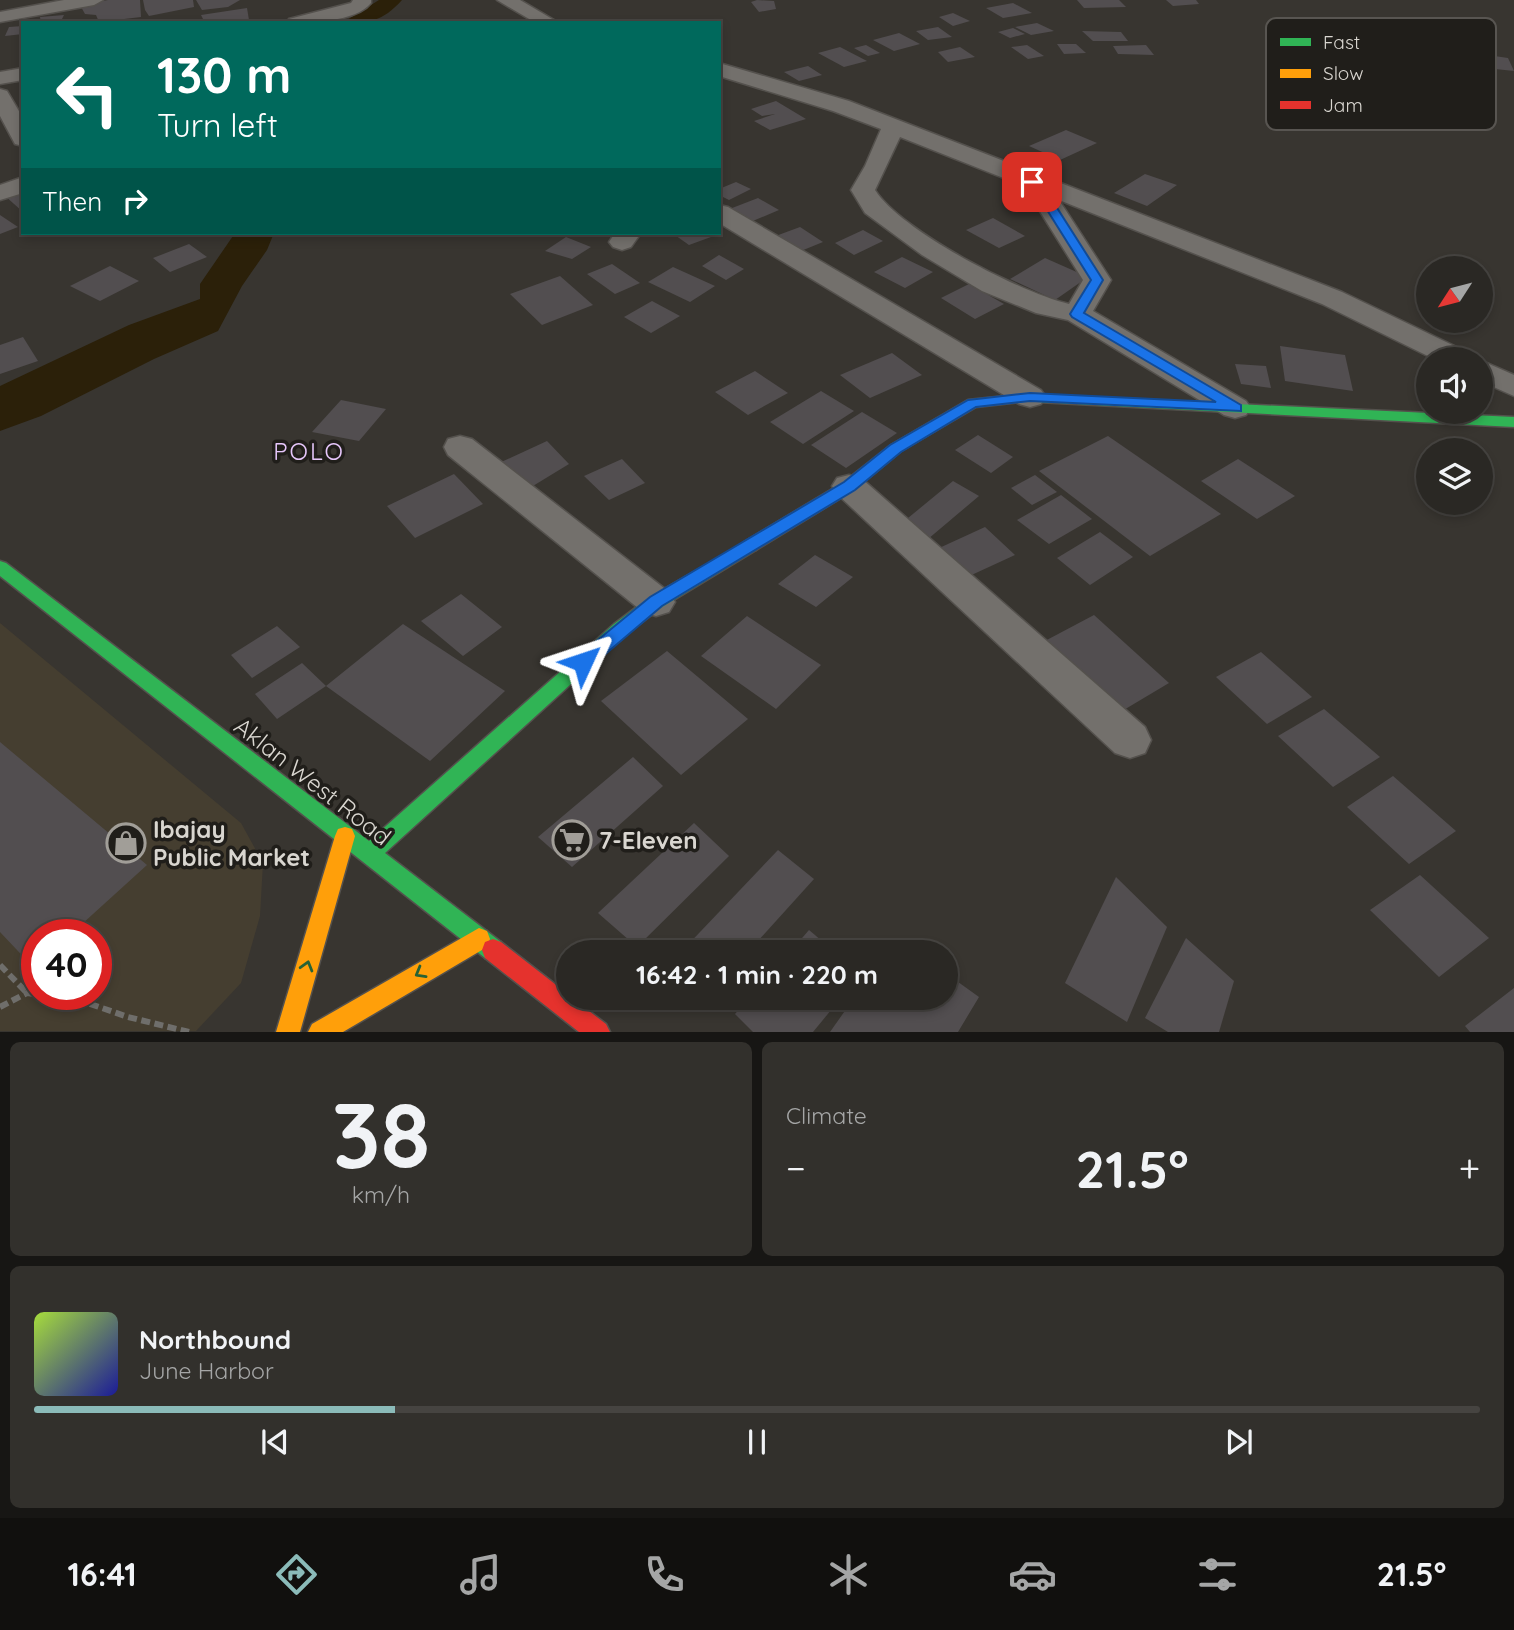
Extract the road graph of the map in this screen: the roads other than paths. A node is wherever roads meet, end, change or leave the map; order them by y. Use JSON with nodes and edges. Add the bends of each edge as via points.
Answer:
{"nodes":[{"id":1,"x":17,"y":0,"type":"edge"},
{"id":2,"x":94,"y":0,"type":"edge"},
{"id":3,"x":362,"y":0,"type":"edge"},
{"id":4,"x":506,"y":0,"type":"edge"},
{"id":5,"x":0,"y":3,"type":"edge"},
{"id":6,"x":0,"y":17,"type":"edge"},
{"id":7,"x":306,"y":21,"type":"edge"},
{"id":8,"x":546,"y":21,"type":"edge"},
{"id":9,"x":721,"y":70,"type":"edge"},
{"id":10,"x":21,"y":74,"type":"edge"},
{"id":11,"x":0,"y":78,"type":"edge"},
{"id":12,"x":0,"y":95,"type":"edge"},
{"id":13,"x":893,"y":127,"type":"junction"},
{"id":14,"x":21,"y":135,"type":"edge"},
{"id":15,"x":1032,"y":182,"type":"junction"},
{"id":16,"x":21,"y":185,"type":"edge"},
{"id":17,"x":0,"y":193,"type":"edge"},
{"id":18,"x":721,"y":213,"type":"edge"},
{"id":19,"x":1077,"y":314,"type":"junction"},
{"id":20,"x":1433,"y":347,"type":"edge"},
{"id":21,"x":1493,"y":376,"type":"edge"},
{"id":22,"x":1514,"y":387,"type":"edge"},
{"id":23,"x":1030,"y":397,"type":"junction"},
{"id":24,"x":1236,"y":408,"type":"junction"},
{"id":25,"x":1514,"y":422,"type":"edge"},
{"id":26,"x":460,"y":447,"type":"dead end"},
{"id":27,"x":849,"y":486,"type":"junction"},
{"id":28,"x":0,"y":567,"type":"edge"},
{"id":29,"x":656,"y":602,"type":"junction"},
{"id":30,"x":1130,"y":740,"type":"dead end"},
{"id":31,"x":345,"y":836,"type":"junction"},
{"id":32,"x":369,"y":854,"type":"junction"},
{"id":33,"x":478,"y":939,"type":"junction"},
{"id":34,"x":288,"y":1031,"type":"edge"},
{"id":35,"x":320,"y":1031,"type":"edge"},
{"id":36,"x":598,"y":1031,"type":"edge"}],
"edges":[{"from":1,"to":5,"type":"street"},
{"from":2,"to":6,"type":"street"},
{"from":3,"to":7,"type":"street","via":[[357,7]]},
{"from":4,"to":8,"type":"street"},
{"from":9,"to":13,"type":"street"},
{"from":10,"to":11,"type":"street"},
{"from":12,"to":14,"type":"street"},
{"from":13,"to":15,"type":"street"},
{"from":13,"to":19,"type":"street","via":[[863,190],[874,208],[992,285]]},
{"from":15,"to":19,"type":"street","via":[[1097,280]]},
{"from":15,"to":20,"type":"street","via":[[1332,298]]},
{"from":16,"to":17,"type":"street"},
{"from":18,"to":23,"type":"street"},
{"from":19,"to":24,"type":"street"},
{"from":21,"to":22,"type":"street"},
{"from":23,"to":24,"type":"street"},
{"from":23,"to":27,"type":"street","via":[[973,403],[895,449]]},
{"from":24,"to":25,"type":"street"},
{"from":26,"to":29,"type":"street"},
{"from":27,"to":29,"type":"street"},
{"from":27,"to":30,"type":"street"},
{"from":28,"to":31,"type":"street","name":"Aklan West Road"},
{"from":29,"to":32,"type":"street"},
{"from":31,"to":32,"type":"street","name":"Aklan West Road"},
{"from":34,"to":31,"type":"street","one_way":true},
{"from":32,"to":33,"type":"street","name":"Aklan West Road"},
{"from":33,"to":35,"type":"street","one_way":true},
{"from":33,"to":36,"type":"street","name":"Aklan West Road"}]}
